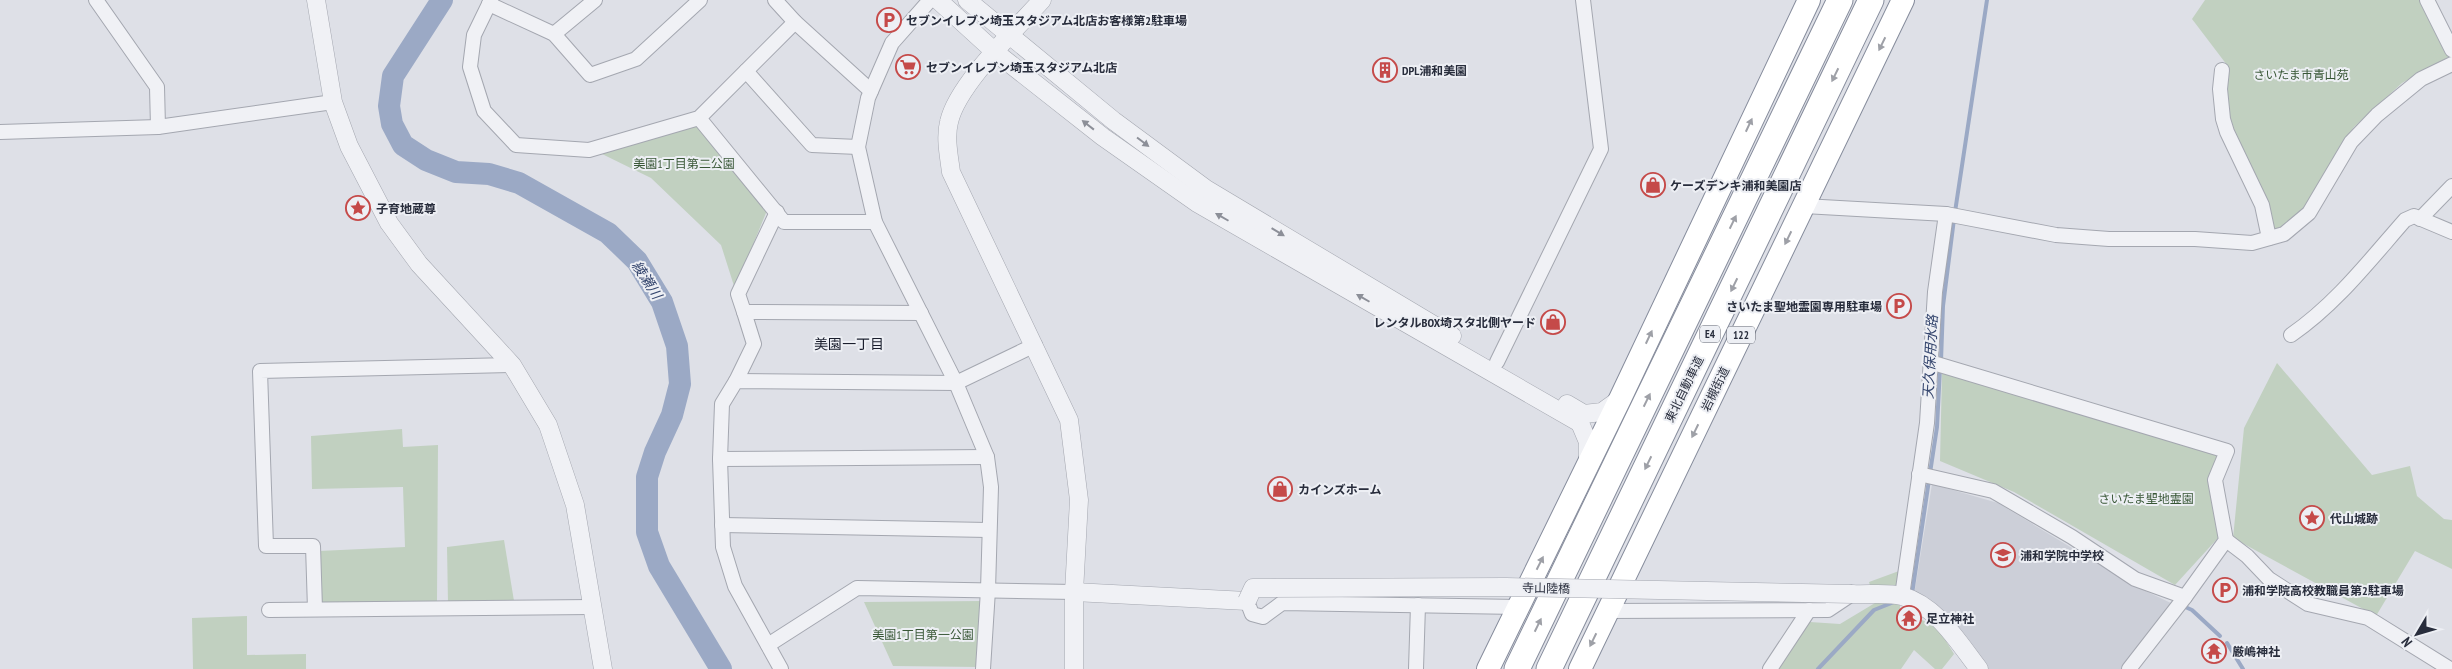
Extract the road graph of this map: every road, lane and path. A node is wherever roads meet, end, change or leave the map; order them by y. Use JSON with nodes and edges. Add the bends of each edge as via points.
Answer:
{"nodes":[{"id":1,"x":96,"y":0,"type":"edge"},
{"id":2,"x":316,"y":0,"type":"edge"},
{"id":3,"x":594,"y":0,"type":"edge"},
{"id":4,"x":700,"y":0,"type":"edge"},
{"id":5,"x":775,"y":0,"type":"edge"},
{"id":6,"x":930,"y":0,"type":"edge"},
{"id":7,"x":938,"y":0,"type":"edge"},
{"id":8,"x":967,"y":0,"type":"edge"},
{"id":9,"x":1042,"y":0,"type":"edge"},
{"id":10,"x":1583,"y":0,"type":"edge"},
{"id":11,"x":1809,"y":0,"type":"edge"},
{"id":12,"x":1840,"y":0,"type":"edge"},
{"id":13,"x":1872,"y":0,"type":"edge"},
{"id":14,"x":1903,"y":0,"type":"edge"},
{"id":15,"x":2427,"y":0,"type":"edge"},
{"id":16,"x":490,"y":2,"type":"edge"},
{"id":17,"x":795,"y":22,"type":"junction"},
{"id":18,"x":554,"y":34,"type":"junction"},
{"id":19,"x":1009,"y":36,"type":"junction"},
{"id":20,"x":2452,"y":50,"type":"edge"},
{"id":21,"x":995,"y":52,"type":"junction"},
{"id":22,"x":2452,"y":64,"type":"edge"},
{"id":23,"x":2222,"y":70,"type":"dead end"},
{"id":24,"x":746,"y":71,"type":"junction"},
{"id":25,"x":871,"y":91,"type":"junction"},
{"id":26,"x":333,"y":102,"type":"junction"},
{"id":27,"x":698,"y":118,"type":"junction"},
{"id":28,"x":158,"y":127,"type":"junction"},
{"id":29,"x":0,"y":132,"type":"edge"},
{"id":30,"x":858,"y":147,"type":"junction"},
{"id":31,"x":2452,"y":186,"type":"edge"},
{"id":32,"x":1804,"y":206,"type":"junction"},
{"id":33,"x":777,"y":212,"type":"junction"},
{"id":34,"x":1946,"y":214,"type":"junction"},
{"id":35,"x":2420,"y":219,"type":"junction"},
{"id":36,"x":876,"y":222,"type":"junction"},
{"id":37,"x":2452,"y":232,"type":"edge"},
{"id":38,"x":2269,"y":238,"type":"junction"},
{"id":39,"x":744,"y":312,"type":"junction"},
{"id":40,"x":921,"y":313,"type":"junction"},
{"id":41,"x":2291,"y":335,"type":"dead end"},
{"id":42,"x":1035,"y":345,"type":"junction"},
{"id":43,"x":1497,"y":362,"type":"junction"},
{"id":44,"x":1930,"y":362,"type":"junction"},
{"id":45,"x":512,"y":365,"type":"junction"},
{"id":46,"x":736,"y":381,"type":"junction"},
{"id":47,"x":956,"y":383,"type":"junction"},
{"id":48,"x":1620,"y":399,"type":"junction"},
{"id":49,"x":987,"y":457,"type":"junction"},
{"id":50,"x":720,"y":459,"type":"junction"},
{"id":51,"x":1588,"y":465,"type":"junction"},
{"id":52,"x":1920,"y":474,"type":"junction"},
{"id":53,"x":722,"y":525,"type":"junction"},
{"id":54,"x":988,"y":530,"type":"junction"},
{"id":55,"x":2226,"y":540,"type":"junction"},
{"id":56,"x":988,"y":590,"type":"junction"},
{"id":57,"x":1074,"y":592,"type":"junction"},
{"id":58,"x":1852,"y":594,"type":"junction"},
{"id":59,"x":1902,"y":596,"type":"junction"},
{"id":60,"x":2185,"y":597,"type":"junction"},
{"id":61,"x":1247,"y":601,"type":"junction"},
{"id":62,"x":1418,"y":605,"type":"junction"},
{"id":63,"x":592,"y":607,"type":"junction"},
{"id":64,"x":1518,"y":607,"type":"junction"},
{"id":65,"x":315,"y":609,"type":"junction"},
{"id":66,"x":269,"y":610,"type":"dead end"},
{"id":67,"x":1810,"y":610,"type":"junction"},
{"id":68,"x":1607,"y":611,"type":"junction"},
{"id":69,"x":768,"y":646,"type":"junction"},
{"id":70,"x":603,"y":669,"type":"edge"},
{"id":71,"x":781,"y":669,"type":"edge"},
{"id":72,"x":983,"y":669,"type":"edge"},
{"id":73,"x":1074,"y":669,"type":"edge"},
{"id":74,"x":1416,"y":669,"type":"edge"},
{"id":75,"x":1488,"y":669,"type":"edge"},
{"id":76,"x":1517,"y":669,"type":"edge"},
{"id":77,"x":1549,"y":669,"type":"edge"},
{"id":78,"x":1580,"y":669,"type":"edge"},
{"id":79,"x":1770,"y":669,"type":"edge"},
{"id":80,"x":1979,"y":669,"type":"edge"},
{"id":81,"x":2129,"y":669,"type":"edge"},
{"id":82,"x":2450,"y":669,"type":"edge"}],
"edges":[{"from":1,"to":28,"type":"street","via":[[156,87]]},
{"from":2,"to":26,"type":"street"},
{"from":3,"to":18,"type":"street"},
{"from":4,"to":18,"type":"street","via":[[636,60],[590,75]]},
{"from":5,"to":17,"type":"street"},
{"from":6,"to":25,"type":"street","via":[[892,43]]},
{"from":7,"to":21,"type":"street"},
{"from":8,"to":19,"type":"street"},
{"from":9,"to":19,"type":"street"},
{"from":10,"to":43,"type":"street","via":[[1601,149]]},
{"from":48,"to":11,"type":"highway","one_way":true},
{"from":76,"to":12,"type":"highway","number":"E4","one_way":true},
{"from":13,"to":77,"type":"highway","name":"東北自動車道","number":"E4","one_way":true},
{"from":14,"to":32,"type":"highway","name":"岩槻街道","number":"122","one_way":true},
{"from":15,"to":20,"type":"street"},
{"from":16,"to":18,"type":"street"},
{"from":16,"to":27,"type":"street","via":[[474,35],[470,67],[484,110],[516,146],[589,150]]},
{"from":17,"to":24,"type":"street"},
{"from":17,"to":25,"type":"street"},
{"from":19,"to":21,"type":"street"},
{"from":19,"to":43,"type":"street","one_way":true,"via":[[1206,189]]},
{"from":21,"to":42,"type":"street","via":[[960,94],[948,122],[947,143],[951,172]]},
{"from":51,"to":21,"type":"street","one_way":true,"via":[[1588,442],[1580,423],[1197,203],[1103,137]]},
{"from":22,"to":38,"type":"street","via":[[2421,79],[2377,115],[2352,142],[2309,213],[2284,234]]},
{"from":23,"to":38,"type":"street","via":[[2223,119],[2262,205]]},
{"from":24,"to":27,"type":"street"},
{"from":24,"to":30,"type":"street","via":[[812,145]]},
{"from":25,"to":30,"type":"street"},
{"from":26,"to":28,"type":"street"},
{"from":26,"to":45,"type":"street","via":[[349,146],[389,223],[419,264]]},
{"from":27,"to":33,"type":"street"},
{"from":28,"to":29,"type":"street"},
{"from":30,"to":36,"type":"street"},
{"from":31,"to":35,"type":"street"},
{"from":32,"to":34,"type":"street"},
{"from":32,"to":68,"type":"highway","name":"岩槻街道","number":"122","one_way":true},
{"from":33,"to":36,"type":"street","via":[[784,222]]},
{"from":33,"to":39,"type":"street","via":[[738,294]]},
{"from":34,"to":38,"type":"street","via":[[2056,235],[2109,239],[2252,243]]},
{"from":34,"to":44,"type":"street","via":[[1935,292]]},
{"from":35,"to":37,"type":"street"},
{"from":35,"to":41,"type":"street","via":[[2414,216],[2405,220],[2341,293],[2312,321]]},
{"from":36,"to":40,"type":"street"},
{"from":39,"to":40,"type":"street"},
{"from":39,"to":46,"type":"street","via":[[754,344]]},
{"from":40,"to":47,"type":"street"},
{"from":42,"to":47,"type":"street"},
{"from":42,"to":57,"type":"street","via":[[1068,420],[1079,500]]},
{"from":43,"to":48,"type":"street","via":[[1584,414],[1602,412]]},
{"from":44,"to":52,"type":"street"},
{"from":44,"to":55,"type":"street","via":[[2227,451],[2216,480]]},
{"from":45,"to":63,"type":"street","via":[[548,425],[575,505]]},
{"from":45,"to":65,"type":"street","via":[[260,371],[266,546],[313,546]]},
{"from":46,"to":47,"type":"street"},
{"from":46,"to":50,"type":"street","via":[[722,404]]},
{"from":47,"to":49,"type":"street"},
{"from":48,"to":51,"type":"highway"},
{"from":49,"to":50,"type":"street"},
{"from":49,"to":54,"type":"street","via":[[991,488]]},
{"from":50,"to":53,"type":"street"},
{"from":64,"to":51,"type":"highway","one_way":true},
{"from":52,"to":59,"type":"street"},
{"from":52,"to":60,"type":"street","via":[[1992,491],[2072,537],[2135,580]]},
{"from":53,"to":54,"type":"street"},
{"from":53,"to":69,"type":"street","via":[[723,547],[735,586]]},
{"from":54,"to":56,"type":"street"},
{"from":55,"to":60,"type":"street"},
{"from":55,"to":82,"type":"street","via":[[2269,579],[2308,604],[2368,618]]},
{"from":56,"to":57,"type":"street"},
{"from":56,"to":69,"type":"street","via":[[857,588]]},
{"from":56,"to":72,"type":"street"},
{"from":57,"to":61,"type":"street"},
{"from":57,"to":73,"type":"street"},
{"from":58,"to":59,"type":"street"},
{"from":58,"to":61,"type":"street","name":"寺山陸橋","bridge":true,"via":[[1506,587],[1254,588]]},
{"from":58,"to":67,"type":"street","via":[[1828,610]]},
{"from":59,"to":80,"type":"street","via":[[1931,612]]},
{"from":60,"to":81,"type":"street"},
{"from":61,"to":62,"type":"street","via":[[1252,614],[1263,617],[1282,603]]},
{"from":62,"to":64,"type":"street"},
{"from":62,"to":74,"type":"street"},
{"from":63,"to":65,"type":"street"},
{"from":63,"to":70,"type":"street"},
{"from":64,"to":75,"type":"highway"},
{"from":65,"to":66,"type":"street"},
{"from":67,"to":68,"type":"street"},
{"from":67,"to":79,"type":"street"},
{"from":68,"to":78,"type":"highway","name":"岩槻街道","number":"122","one_way":true},
{"from":69,"to":71,"type":"street"}]}
